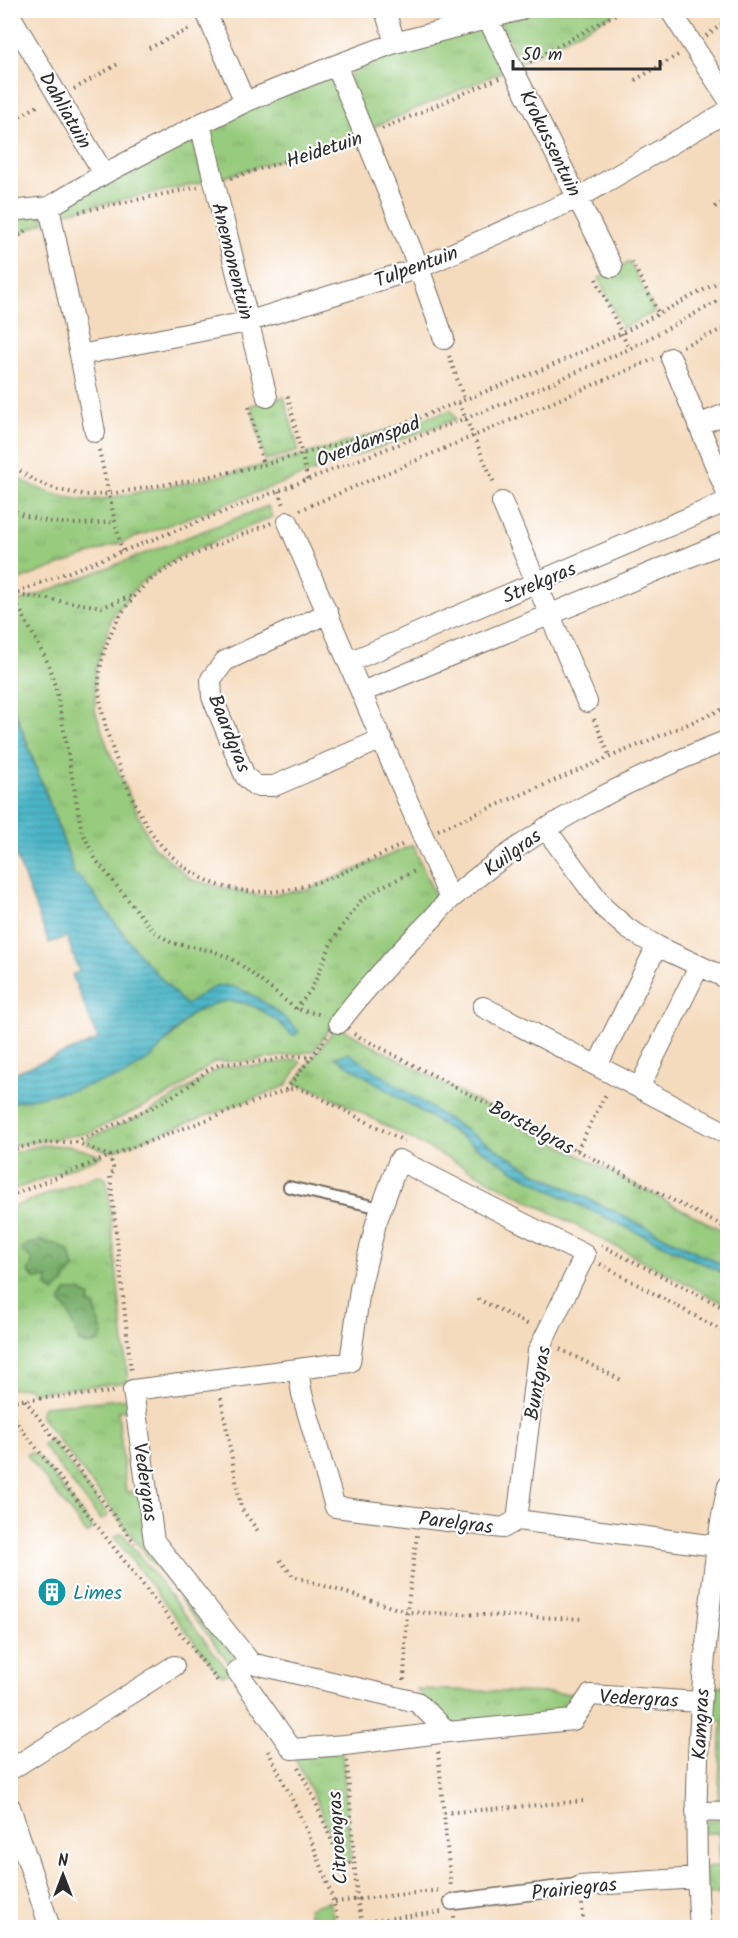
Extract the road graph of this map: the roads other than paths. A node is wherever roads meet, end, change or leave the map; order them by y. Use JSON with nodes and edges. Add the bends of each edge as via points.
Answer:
{"nodes":[{"id":1,"x":205,"y":10,"type":"edge"},
{"id":2,"x":385,"y":10,"type":"edge"},
{"id":3,"x":520,"y":10,"type":"edge"},
{"id":4,"x":670,"y":10,"type":"edge"},
{"id":5,"x":10,"y":15,"type":"edge"},
{"id":6,"x":488,"y":19,"type":"junction"},
{"id":7,"x":395,"y":43,"type":"junction"},
{"id":8,"x":336,"y":65,"type":"junction"},
{"id":9,"x":728,"y":99,"type":"edge"},
{"id":10,"x":245,"y":102,"type":"junction"},
{"id":11,"x":728,"y":111,"type":"edge"},
{"id":12,"x":200,"y":124,"type":"junction"},
{"id":13,"x":104,"y":174,"type":"junction"},
{"id":14,"x":578,"y":198,"type":"junction"},
{"id":15,"x":10,"y":211,"type":"edge"},
{"id":16,"x":50,"y":213,"type":"junction"},
{"id":17,"x":612,"y":267,"type":"road end"},
{"id":18,"x":419,"y":268,"type":"junction"},
{"id":19,"x":247,"y":322,"type":"junction"},
{"id":20,"x":444,"y":339,"type":"road end"},
{"id":21,"x":675,"y":353,"type":"road end"},
{"id":22,"x":80,"y":355,"type":"junction"},
{"id":23,"x":267,"y":397,"type":"road end"},
{"id":24,"x":728,"y":413,"type":"edge"},
{"id":25,"x":699,"y":425,"type":"junction"},
{"id":26,"x":95,"y":432,"type":"road end"},
{"id":27,"x":728,"y":499,"type":"edge"},
{"id":28,"x":502,"y":502,"type":"road end"},
{"id":29,"x":288,"y":522,"type":"dead end"},
{"id":30,"x":728,"y":541,"type":"edge"},
{"id":31,"x":537,"y":584,"type":"junction"},
{"id":32,"x":328,"y":613,"type":"junction"},
{"id":33,"x":550,"y":614,"type":"junction"},
{"id":34,"x":349,"y":662,"type":"junction"},
{"id":35,"x":362,"y":692,"type":"junction"},
{"id":36,"x":587,"y":702,"type":"road end"},
{"id":37,"x":382,"y":740,"type":"junction"},
{"id":38,"x":728,"y":740,"type":"edge"},
{"id":39,"x":545,"y":828,"type":"junction"},
{"id":40,"x":450,"y":899,"type":"junction"},
{"id":41,"x":657,"y":946,"type":"junction"},
{"id":42,"x":699,"y":966,"type":"junction"},
{"id":43,"x":728,"y":979,"type":"edge"},
{"id":44,"x":483,"y":1007,"type":"dead end"},
{"id":45,"x":339,"y":1023,"type":"road end"},
{"id":46,"x":597,"y":1066,"type":"junction"},
{"id":47,"x":639,"y":1088,"type":"junction"},
{"id":48,"x":728,"y":1134,"type":"edge"},
{"id":49,"x":289,"y":1187,"type":"dead end"},
{"id":50,"x":381,"y":1208,"type":"junction"},
{"id":51,"x":298,"y":1369,"type":"junction"},
{"id":52,"x":728,"y":1486,"type":"edge"},
{"id":53,"x":517,"y":1520,"type":"junction"},
{"id":54,"x":716,"y":1546,"type":"junction"},
{"id":55,"x":719,"y":1602,"type":"edge"},
{"id":56,"x":251,"y":1663,"type":"junction"},
{"id":57,"x":174,"y":1666,"type":"dead end"},
{"id":58,"x":700,"y":1702,"type":"junction"},
{"id":59,"x":442,"y":1733,"type":"junction"},
{"id":60,"x":10,"y":1770,"type":"edge"},
{"id":61,"x":10,"y":1808,"type":"edge"},
{"id":62,"x":696,"y":1811,"type":"junction"},
{"id":63,"x":728,"y":1812,"type":"edge"},
{"id":64,"x":696,"y":1878,"type":"junction"},
{"id":65,"x":580,"y":1886,"type":"joint"},
{"id":66,"x":451,"y":1895,"type":"road end"},
{"id":67,"x":50,"y":1928,"type":"edge"},
{"id":68,"x":700,"y":1928,"type":"edge"}],
"edges":[{"from":1,"to":10,"type":"street"},
{"from":2,"to":7,"type":"street"},
{"from":3,"to":6,"type":"street"},
{"from":4,"to":9,"type":"street"},
{"from":5,"to":13,"type":"street","name":"Dahliatuin"},
{"from":6,"to":7,"type":"street"},
{"from":6,"to":14,"type":"street","name":"Krokussentuin"},
{"from":7,"to":8,"type":"street"},
{"from":8,"to":10,"type":"street"},
{"from":8,"to":18,"type":"street"},
{"from":10,"to":12,"type":"street"},
{"from":11,"to":14,"type":"street","name":"Tulpentuin"},
{"from":12,"to":13,"type":"street"},
{"from":12,"to":19,"type":"street","name":"Anemonentuin"},
{"from":13,"to":16,"type":"street"},
{"from":14,"to":17,"type":"street","name":"Krokussentuin"},
{"from":14,"to":18,"type":"street","name":"Tulpentuin"},
{"from":15,"to":16,"type":"street"},
{"from":16,"to":22,"type":"street"},
{"from":18,"to":19,"type":"street","name":"Tulpentuin"},
{"from":18,"to":20,"type":"street"},
{"from":19,"to":22,"type":"street","name":"Tulpentuin"},
{"from":19,"to":23,"type":"street","name":"Anemonentuin"},
{"from":21,"to":25,"type":"street"},
{"from":22,"to":26,"type":"street"},
{"from":24,"to":25,"type":"street"},
{"from":25,"to":27,"type":"street"},
{"from":27,"to":31,"type":"street","name":"Strekgras"},
{"from":28,"to":31,"type":"street"},
{"from":29,"to":32,"type":"street"},
{"from":30,"to":33,"type":"street","name":"Strekgras"},
{"from":31,"to":33,"type":"street"},
{"from":31,"to":34,"type":"street","name":"Strekgras"},
{"from":32,"to":34,"type":"street"},
{"from":32,"to":37,"type":"street","name":"Baardgras","via":[[225,661],[211,679],[212,697],[245,777],[256,786],[274,786]]},
{"from":33,"to":35,"type":"street","name":"Strekgras"},
{"from":33,"to":36,"type":"street"},
{"from":34,"to":35,"type":"street"},
{"from":35,"to":37,"type":"street"},
{"from":37,"to":40,"type":"street"},
{"from":38,"to":39,"type":"street","name":"Kuilgras","via":[[619,787]]},
{"from":39,"to":40,"type":"street","name":"Kuilgras"},
{"from":39,"to":41,"type":"street","via":[[604,908]]},
{"from":40,"to":45,"type":"street","name":"Kuilgras","via":[[368,985]]},
{"from":41,"to":42,"type":"street"},
{"from":41,"to":46,"type":"street"},
{"from":42,"to":43,"type":"street"},
{"from":42,"to":47,"type":"street"},
{"from":44,"to":46,"type":"street"},
{"from":46,"to":47,"type":"street"},
{"from":47,"to":48,"type":"street"},
{"from":49,"to":50,"type":"lane"},
{"from":50,"to":51,"type":"street","via":[[360,1289],[350,1362]]},
{"from":50,"to":53,"type":"street","name":"Buntgras","via":[[399,1160],[585,1255],[538,1351]]},
{"from":51,"to":53,"type":"street","name":"Parelgras","via":[[335,1507],[503,1528]]},
{"from":51,"to":56,"type":"street","name":"Vedergras","via":[[133,1390],[154,1541]]},
{"from":52,"to":54,"type":"street","name":"Kamgras"},
{"from":53,"to":54,"type":"street","name":"Parelgras"},
{"from":54,"to":55,"type":"street","name":"Kamgras"},
{"from":55,"to":58,"type":"street","name":"Kamgras"},
{"from":56,"to":59,"type":"street","via":[[417,1702]]},
{"from":56,"to":59,"type":"street","name":"Vedergras","via":[[237,1671],[292,1749]]},
{"from":57,"to":60,"type":"street"},
{"from":58,"to":59,"type":"street","name":"Vedergras","via":[[590,1695],[573,1720]]},
{"from":58,"to":62,"type":"street","name":"Kamgras"},
{"from":61,"to":67,"type":"street"},
{"from":62,"to":63,"type":"street"},
{"from":62,"to":64,"type":"street","name":"Kamgras"},
{"from":64,"to":65,"type":"street","name":"Prairiegras"},
{"from":64,"to":68,"type":"street","name":"Kamgras"},
{"from":65,"to":66,"type":"street","name":"Prairiegras"}]}
